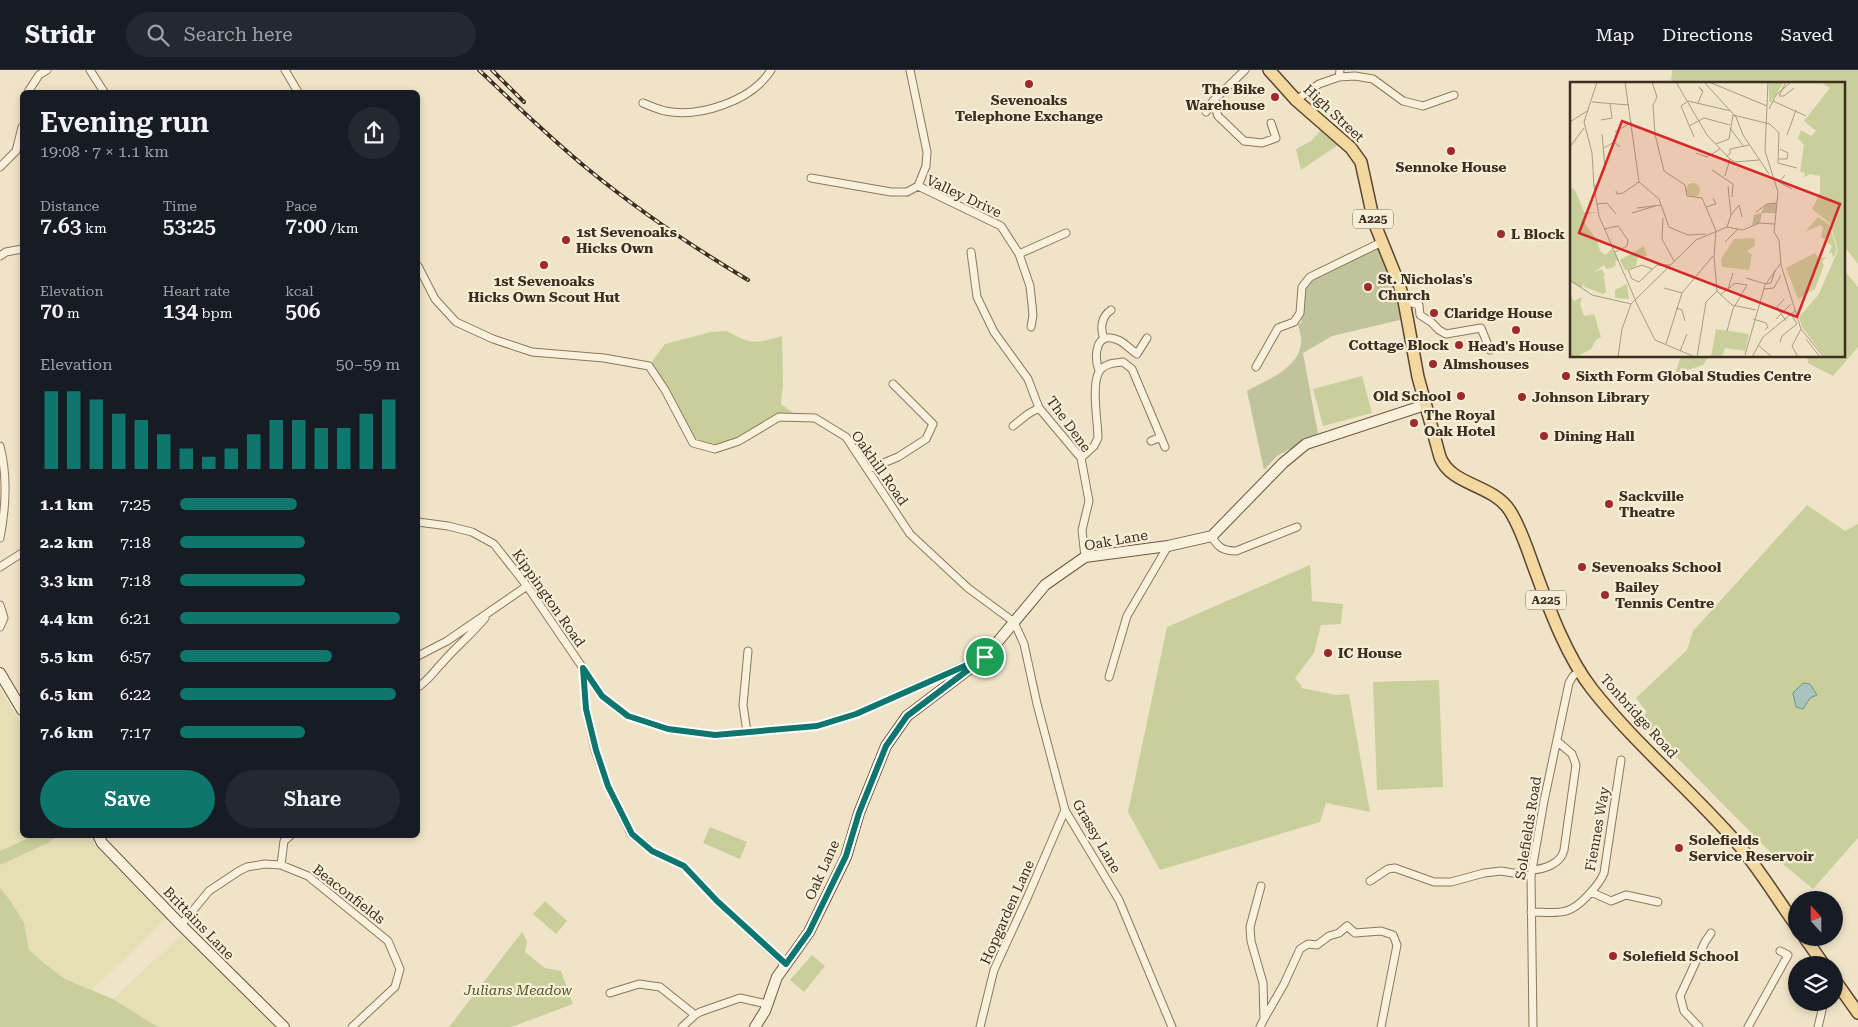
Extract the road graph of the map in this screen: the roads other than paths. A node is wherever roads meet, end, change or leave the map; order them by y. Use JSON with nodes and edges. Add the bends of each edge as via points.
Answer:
{"nodes":[{"id":1,"x":47,"y":70,"type":"edge"},
{"id":2,"x":90,"y":70,"type":"edge"},
{"id":3,"x":284,"y":70,"type":"edge"},
{"id":4,"x":771,"y":70,"type":"edge"},
{"id":5,"x":910,"y":70,"type":"edge"},
{"id":6,"x":1246,"y":70,"type":"edge"},
{"id":7,"x":1269,"y":70,"type":"edge"},
{"id":8,"x":1340,"y":74,"type":"edge"},
{"id":9,"x":29,"y":90,"type":"edge"},
{"id":10,"x":103,"y":90,"type":"edge"},
{"id":11,"x":297,"y":90,"type":"edge"},
{"id":12,"x":1454,"y":95,"type":"dead end"},
{"id":13,"x":1296,"y":100,"type":"junction"},
{"id":14,"x":1213,"y":101,"type":"junction"},
{"id":15,"x":643,"y":103,"type":"dead end"},
{"id":16,"x":1206,"y":112,"type":"dead end"},
{"id":17,"x":1271,"y":123,"type":"dead end"},
{"id":18,"x":20,"y":134,"type":"edge"},
{"id":19,"x":0,"y":167,"type":"edge"},
{"id":20,"x":811,"y":178,"type":"dead end"},
{"id":21,"x":918,"y":186,"type":"junction"},
{"id":22,"x":1066,"y":233,"type":"dead end"},
{"id":23,"x":1382,"y":242,"type":"junction"},
{"id":24,"x":20,"y":249,"type":"edge"},
{"id":25,"x":971,"y":252,"type":"dead end"},
{"id":26,"x":1019,"y":254,"type":"junction"},
{"id":27,"x":0,"y":256,"type":"edge"},
{"id":28,"x":420,"y":270,"type":"edge"},
{"id":29,"x":1404,"y":301,"type":"junction"},
{"id":30,"x":1111,"y":310,"type":"dead end"},
{"id":31,"x":1032,"y":327,"type":"dead end"},
{"id":32,"x":1146,"y":338,"type":"dead end"},
{"id":33,"x":1104,"y":339,"type":"junction"},
{"id":34,"x":1490,"y":350,"type":"dead end"},
{"id":35,"x":1256,"y":367,"type":"dead end"},
{"id":36,"x":1099,"y":371,"type":"junction"},
{"id":37,"x":893,"y":384,"type":"dead end"},
{"id":38,"x":1425,"y":405,"type":"junction"},
{"id":39,"x":1039,"y":408,"type":"junction"},
{"id":40,"x":1014,"y":414,"type":"dead end"},
{"id":41,"x":1020,"y":420,"type":"junction"},
{"id":42,"x":1013,"y":426,"type":"dead end"},
{"id":43,"x":1161,"y":437,"type":"junction"},
{"id":44,"x":1151,"y":441,"type":"dead end"},
{"id":45,"x":0,"y":446,"type":"edge"},
{"id":46,"x":1165,"y":447,"type":"dead end"},
{"id":47,"x":1081,"y":458,"type":"junction"},
{"id":48,"x":869,"y":469,"type":"junction"},
{"id":49,"x":1475,"y":485,"type":"joint"},
{"id":50,"x":420,"y":522,"type":"edge"},
{"id":51,"x":1297,"y":527,"type":"dead end"},
{"id":52,"x":1212,"y":536,"type":"junction"},
{"id":53,"x":0,"y":538,"type":"edge"},
{"id":54,"x":1168,"y":546,"type":"junction"},
{"id":55,"x":20,"y":554,"type":"edge"},
{"id":56,"x":1085,"y":557,"type":"junction"},
{"id":57,"x":0,"y":567,"type":"edge"},
{"id":58,"x":527,"y":586,"type":"junction"},
{"id":59,"x":0,"y":606,"type":"edge"},
{"id":60,"x":490,"y":612,"type":"junction"},
{"id":61,"x":1014,"y":622,"type":"junction"},
{"id":62,"x":0,"y":627,"type":"edge"},
{"id":63,"x":748,"y":651,"type":"dead end"},
{"id":64,"x":420,"y":655,"type":"edge"},
{"id":65,"x":985,"y":657,"type":"junction"},
{"id":66,"x":583,"y":668,"type":"junction"},
{"id":67,"x":1580,"y":671,"type":"junction"},
{"id":68,"x":0,"y":673,"type":"edge"},
{"id":69,"x":1109,"y":676,"type":"dead end"},
{"id":70,"x":420,"y":686,"type":"edge"},
{"id":71,"x":20,"y":707,"type":"edge"},
{"id":72,"x":747,"y":732,"type":"junction"},
{"id":73,"x":1557,"y":741,"type":"junction"},
{"id":74,"x":1621,"y":760,"type":"dead end"},
{"id":75,"x":1065,"y":810,"type":"junction"},
{"id":76,"x":100,"y":838,"type":"edge"},
{"id":77,"x":288,"y":838,"type":"edge"},
{"id":78,"x":281,"y":865,"type":"junction"},
{"id":79,"x":1532,"y":873,"type":"junction"},
{"id":80,"x":1370,"y":881,"type":"dead end"},
{"id":81,"x":1261,"y":886,"type":"dead end"},
{"id":82,"x":1591,"y":892,"type":"junction"},
{"id":83,"x":1658,"y":902,"type":"dead end"},
{"id":84,"x":1531,"y":912,"type":"junction"},
{"id":85,"x":1788,"y":915,"type":"edge"},
{"id":86,"x":181,"y":925,"type":"junction"},
{"id":87,"x":1711,"y":933,"type":"dead end"},
{"id":88,"x":1780,"y":951,"type":"dead end"},
{"id":89,"x":786,"y":964,"type":"junction"},
{"id":90,"x":610,"y":993,"type":"dead end"},
{"id":91,"x":1843,"y":993,"type":"edge"},
{"id":92,"x":767,"y":1004,"type":"junction"},
{"id":93,"x":1822,"y":1011,"type":"edge"},
{"id":94,"x":1858,"y":1013,"type":"edge"},
{"id":95,"x":695,"y":1015,"type":"junction"},
{"id":96,"x":1264,"y":1019,"type":"junction"},
{"id":97,"x":284,"y":1027,"type":"edge"},
{"id":98,"x":352,"y":1027,"type":"edge"},
{"id":99,"x":682,"y":1027,"type":"edge"},
{"id":100,"x":755,"y":1027,"type":"edge"},
{"id":101,"x":980,"y":1027,"type":"edge"},
{"id":102,"x":1172,"y":1027,"type":"edge"},
{"id":103,"x":1260,"y":1027,"type":"edge"},
{"id":104,"x":1381,"y":1027,"type":"edge"},
{"id":105,"x":1533,"y":1027,"type":"edge"},
{"id":106,"x":1700,"y":1027,"type":"edge"},
{"id":107,"x":1748,"y":1027,"type":"edge"},
{"id":108,"x":1818,"y":1027,"type":"edge"}],
"edges":[{"from":1,"to":9,"type":"street","via":[[39,75]]},
{"from":2,"to":10,"type":"street"},
{"from":3,"to":11,"type":"street"},
{"from":4,"to":15,"type":"street","via":[[754,88],[727,104],[709,110],[689,113],[664,111]]},
{"from":5,"to":21,"type":"street","via":[[927,152],[926,166]]},
{"from":6,"to":14,"type":"street"},
{"from":7,"to":13,"type":"main road","name":"High Street","number":"A225"},
{"from":8,"to":12,"type":"street","via":[[1373,79],[1402,101],[1423,106]]},
{"from":8,"to":13,"type":"street"},
{"from":13,"to":23,"type":"main road","name":"High Street","number":"A225","via":[[1358,156]]},
{"from":14,"to":16,"type":"street"},
{"from":14,"to":17,"type":"street","via":[[1218,116],[1248,142],[1262,143],[1276,138]]},
{"from":18,"to":19,"type":"street","via":[[16,150]]},
{"from":20,"to":21,"type":"street","name":"Valley Drive","via":[[891,192],[907,192]]},
{"from":21,"to":26,"type":"street","name":"Valley Drive","via":[[1002,226]]},
{"from":22,"to":26,"type":"street"},
{"from":23,"to":29,"type":"main road","name":"High Street","number":"A225"},
{"from":23,"to":35,"type":"street","via":[[1310,277],[1302,287],[1300,312],[1294,322],[1278,328]]},
{"from":24,"to":27,"type":"street"},
{"from":25,"to":39,"type":"street","name":"The Dene","via":[[979,303],[994,332],[1031,385]]},
{"from":26,"to":31,"type":"street","name":"Valley Drive","via":[[1030,286]]},
{"from":28,"to":48,"type":"street","name":"Oakhill Road","via":[[435,299],[456,322],[493,339],[532,352],[604,358],[649,366],[694,443],[715,448],[739,441],[779,417],[816,418],[846,437]]},
{"from":29,"to":34,"type":"street","via":[[1419,304],[1420,316],[1446,334],[1481,328]]},
{"from":29,"to":38,"type":"main road","name":"High Street","number":"A225"},
{"from":30,"to":33,"type":"street","via":[[1102,325]]},
{"from":32,"to":33,"type":"street","via":[[1138,354],[1118,340]]},
{"from":33,"to":36,"type":"street","via":[[1097,346]]},
{"from":36,"to":43,"type":"street","via":[[1112,363],[1123,362],[1132,369]]},
{"from":36,"to":47,"type":"street","via":[[1096,384],[1098,438]]},
{"from":37,"to":48,"type":"street","via":[[933,424],[926,439],[898,457]]},
{"from":38,"to":49,"type":"main road","name":"High Street","number":"A225","via":[[1444,466]]},
{"from":38,"to":52,"type":"street","via":[[1306,444],[1283,463]]},
{"from":39,"to":41,"type":"street"},
{"from":39,"to":47,"type":"street","name":"The Dene"},
{"from":40,"to":41,"type":"street"},
{"from":41,"to":42,"type":"street"},
{"from":43,"to":44,"type":"street"},
{"from":43,"to":46,"type":"street"},
{"from":45,"to":53,"type":"street","via":[[6,468],[5,509]]},
{"from":47,"to":56,"type":"street","name":"The Dene","via":[[1089,501],[1082,530]]},
{"from":48,"to":61,"type":"street","name":"Oakhill Road","via":[[910,534],[968,588]]},
{"from":49,"to":67,"type":"main road","name":"Tonbridge Road","number":"A225","via":[[1487,490],[1508,508],[1544,596]]},
{"from":50,"to":58,"type":"street","name":"Kippington Road","via":[[472,532],[494,544]]},
{"from":51,"to":52,"type":"street","via":[[1236,551],[1219,548]]},
{"from":52,"to":54,"type":"street","name":"Oak Lane"},
{"from":54,"to":56,"type":"street","name":"Oak Lane"},
{"from":54,"to":69,"type":"street","via":[[1127,616]]},
{"from":55,"to":57,"type":"street"},
{"from":56,"to":61,"type":"street","name":"Oak Lane","via":[[1045,585]]},
{"from":58,"to":60,"type":"street"},
{"from":58,"to":66,"type":"street","name":"Kippington Road"},
{"from":59,"to":62,"type":"street","via":[[4,618]]},
{"from":60,"to":64,"type":"street"},
{"from":60,"to":70,"type":"street"},
{"from":61,"to":65,"type":"street","name":"Oak Lane"},
{"from":61,"to":75,"type":"street","name":"Grassy Lane","via":[[1024,644]]},
{"from":63,"to":72,"type":"street","via":[[743,705]]},
{"from":65,"to":72,"type":"street","name":"Kippington Road","via":[[856,714],[817,726]]},
{"from":65,"to":89,"type":"street","name":"Oak Lane","via":[[907,716],[886,746],[846,856],[809,932]]},
{"from":66,"to":72,"type":"street","name":"Kippington Road","via":[[602,696],[635,719],[687,732],[715,735]]},
{"from":66,"to":89,"type":"street","via":[[586,709],[596,750],[608,786],[632,834],[652,851],[684,866]]},
{"from":67,"to":73,"type":"street","name":"Solefields Road","via":[[1568,683]]},
{"from":67,"to":85,"type":"main road","name":"Tonbridge Road","number":"A225","via":[[1619,719],[1738,844]]},
{"from":68,"to":71,"type":"street"},
{"from":73,"to":79,"type":"street","name":"Solefields Road"},
{"from":73,"to":79,"type":"street","via":[[1572,754],[1576,765],[1564,850],[1552,865]]},
{"from":74,"to":82,"type":"street","name":"Fiennes Way","via":[[1604,874]]},
{"from":75,"to":101,"type":"street","name":"Hopgarden Lane","via":[[994,970]]},
{"from":75,"to":102,"type":"street","name":"Grassy Lane","via":[[1120,900]]},
{"from":76,"to":86,"type":"street","name":"Brittains Lane"},
{"from":77,"to":78,"type":"street","via":[[284,841]]},
{"from":78,"to":86,"type":"street","name":"Beaconfields","via":[[256,865],[238,871],[209,891]]},
{"from":78,"to":98,"type":"street","name":"Beaconfields","via":[[308,876],[388,941],[400,969],[395,987]]},
{"from":79,"to":80,"type":"street","via":[[1501,871],[1451,882],[1434,882],[1395,868]]},
{"from":79,"to":84,"type":"street","name":"Solefields Road"},
{"from":81,"to":96,"type":"street","via":[[1250,927],[1251,941],[1262,973]]},
{"from":82,"to":83,"type":"street","via":[[1611,901],[1626,895]]},
{"from":82,"to":84,"type":"street","name":"Fiennes Way","via":[[1568,911]]},
{"from":84,"to":105,"type":"street","name":"Solefields Road"},
{"from":86,"to":97,"type":"street","name":"Brittains Lane"},
{"from":87,"to":106,"type":"street","via":[[1680,996],[1684,1011]]},
{"from":88,"to":107,"type":"street","via":[[1790,955]]},
{"from":89,"to":92,"type":"street","name":"Oak Lane","via":[[777,976]]},
{"from":90,"to":95,"type":"street","via":[[639,984],[660,987]]},
{"from":91,"to":94,"type":"main road"},
{"from":92,"to":95,"type":"street","via":[[740,998]]},
{"from":92,"to":100,"type":"street","name":"Oak Lane"},
{"from":93,"to":108,"type":"street"},
{"from":95,"to":99,"type":"street"},
{"from":96,"to":103,"type":"street"},
{"from":96,"to":104,"type":"street","via":[[1300,949],[1308,944],[1317,945],[1347,926],[1355,933],[1381,931],[1393,935],[1397,945]]}]}
